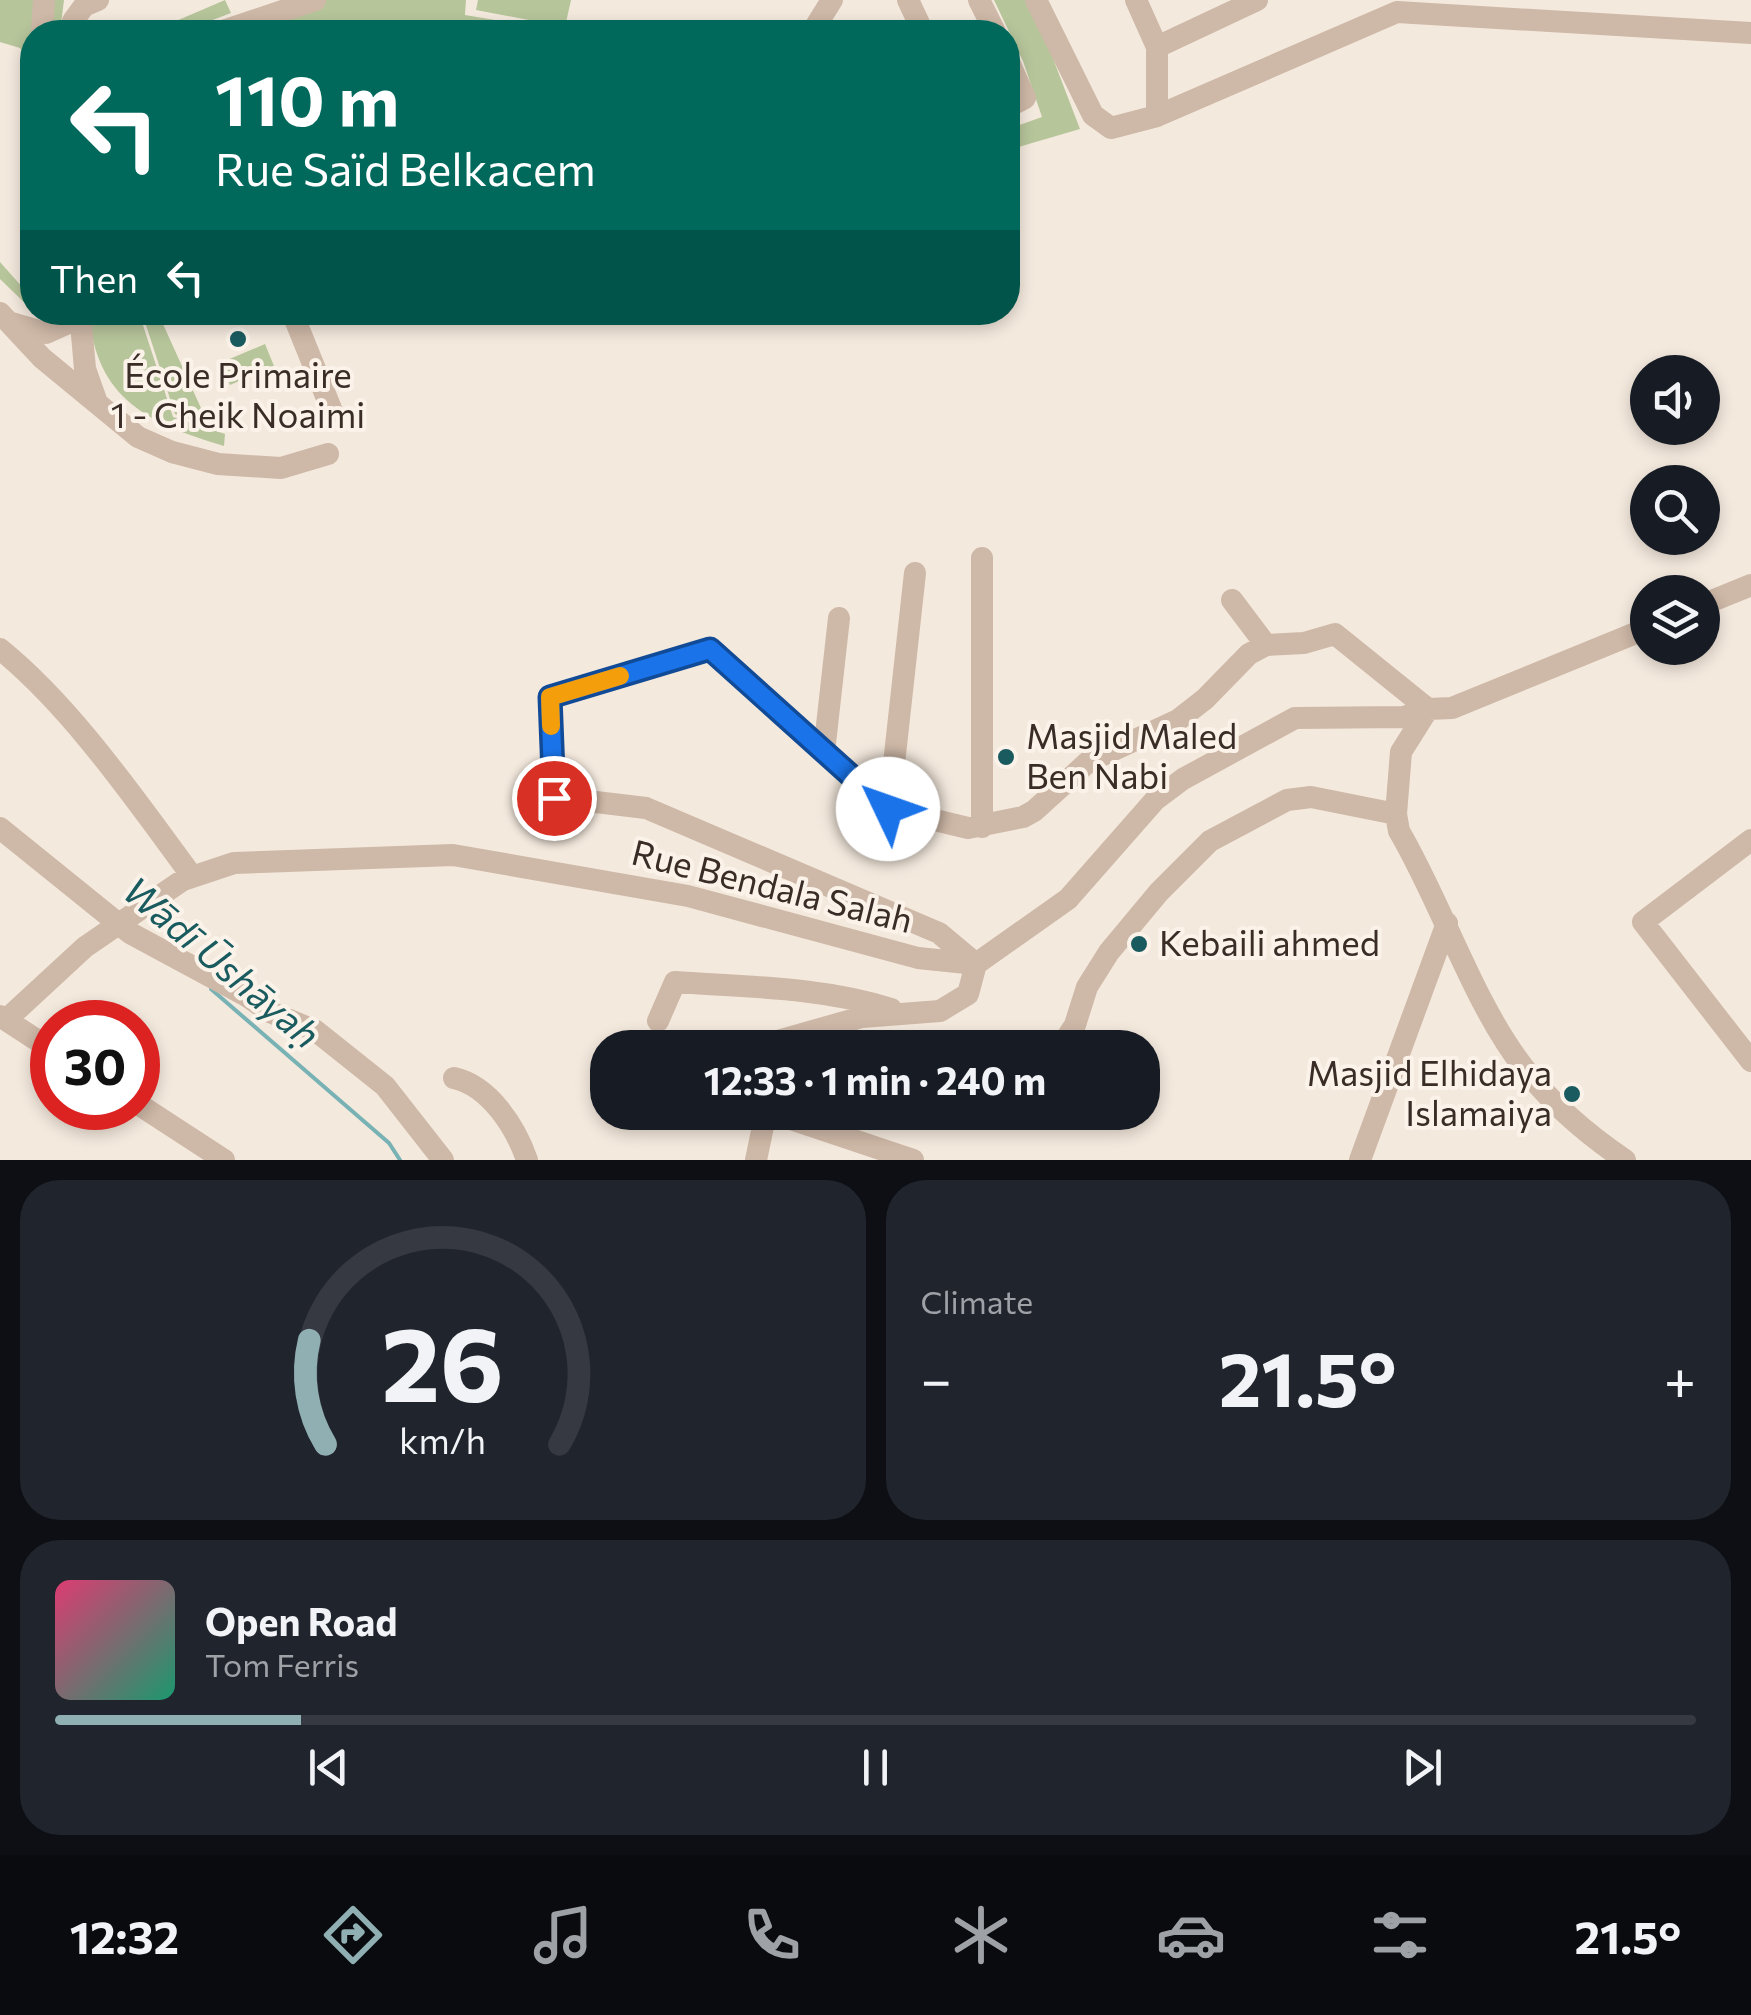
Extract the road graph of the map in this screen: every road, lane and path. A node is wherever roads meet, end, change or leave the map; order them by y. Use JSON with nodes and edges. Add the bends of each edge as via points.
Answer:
{"nodes":[{"id":1,"x":98,"y":0,"type":"edge"},
{"id":2,"x":315,"y":0,"type":"edge"},
{"id":3,"x":1036,"y":0,"type":"edge"},
{"id":4,"x":1136,"y":0,"type":"edge"},
{"id":5,"x":1257,"y":0,"type":"edge"},
{"id":6,"x":73,"y":18,"type":"edge"},
{"id":7,"x":256,"y":20,"type":"edge"},
{"id":8,"x":1751,"y":32,"type":"edge"},
{"id":9,"x":1156,"y":47,"type":"junction"},
{"id":10,"x":1157,"y":116,"type":"junction"},
{"id":11,"x":4,"y":317,"type":"edge"},
{"id":12,"x":25,"y":325,"type":"edge"},
{"id":13,"x":64,"y":325,"type":"edge"},
{"id":14,"x":76,"y":325,"type":"edge"},
{"id":15,"x":78,"y":325,"type":"edge"},
{"id":16,"x":297,"y":325,"type":"edge"},
{"id":17,"x":42,"y":358,"type":"junction"},
{"id":18,"x":97,"y":403,"type":"junction"},
{"id":19,"x":332,"y":411,"type":"dead end"},
{"id":20,"x":328,"y":454,"type":"dead end"},
{"id":21,"x":982,"y":558,"type":"dead end"},
{"id":22,"x":915,"y":573,"type":"dead end"},
{"id":23,"x":1751,"y":585,"type":"edge"},
{"id":24,"x":1720,"y":598,"type":"edge"},
{"id":25,"x":1232,"y":600,"type":"dead end"},
{"id":26,"x":839,"y":618,"type":"dead end"},
{"id":27,"x":1630,"y":635,"type":"edge"},
{"id":28,"x":1266,"y":645,"type":"junction"},
{"id":29,"x":0,"y":650,"type":"edge"},
{"id":30,"x":1428,"y":709,"type":"junction"},
{"id":31,"x":824,"y":752,"type":"junction"},
{"id":32,"x":888,"y":809,"type":"junction"},
{"id":33,"x":1396,"y":814,"type":"junction"},
{"id":34,"x":0,"y":828,"type":"edge"},
{"id":35,"x":982,"y":828,"type":"junction"},
{"id":36,"x":1751,"y":840,"type":"edge"},
{"id":37,"x":192,"y":876,"type":"junction"},
{"id":38,"x":1447,"y":922,"type":"junction"},
{"id":39,"x":119,"y":924,"type":"junction"},
{"id":40,"x":976,"y":964,"type":"junction"},
{"id":41,"x":908,"y":1014,"type":"junction"},
{"id":42,"x":3,"y":1018,"type":"edge"},
{"id":43,"x":658,"y":1021,"type":"dead end"},
{"id":44,"x":816,"y":1030,"type":"edge"},
{"id":45,"x":1072,"y":1030,"type":"edge"},
{"id":46,"x":30,"y":1036,"type":"edge"},
{"id":47,"x":1751,"y":1061,"type":"edge"},
{"id":48,"x":454,"y":1078,"type":"dead end"},
{"id":49,"x":160,"y":1118,"type":"edge"},
{"id":50,"x":764,"y":1130,"type":"edge"},
{"id":51,"x":822,"y":1130,"type":"edge"},
{"id":52,"x":224,"y":1160,"type":"edge"},
{"id":53,"x":442,"y":1160,"type":"edge"},
{"id":54,"x":527,"y":1160,"type":"edge"},
{"id":55,"x":756,"y":1160,"type":"edge"},
{"id":56,"x":913,"y":1160,"type":"edge"},
{"id":57,"x":1360,"y":1160,"type":"edge"},
{"id":58,"x":1625,"y":1160,"type":"edge"}],
"edges":[{"from":1,"to":6,"type":"street"},
{"from":2,"to":7,"type":"street"},
{"from":3,"to":10,"type":"street","via":[[1093,115],[1111,128]]},
{"from":4,"to":9,"type":"street"},
{"from":5,"to":9,"type":"street"},
{"from":8,"to":10,"type":"street","via":[[1397,12]]},
{"from":9,"to":10,"type":"street"},
{"from":11,"to":17,"type":"street"},
{"from":12,"to":13,"type":"street","via":[[46,333]]},
{"from":14,"to":17,"type":"street","via":[[64,350]]},
{"from":15,"to":18,"type":"street"},
{"from":16,"to":19,"type":"street"},
{"from":17,"to":18,"type":"street"},
{"from":18,"to":20,"type":"street","via":[[138,437],[218,464],[281,468]]},
{"from":21,"to":35,"type":"street"},
{"from":22,"to":32,"type":"street"},
{"from":23,"to":24,"type":"street"},
{"from":25,"to":28,"type":"street"},
{"from":26,"to":31,"type":"street"},
{"from":27,"to":30,"type":"street","via":[[1452,708]]},
{"from":28,"to":30,"type":"street","via":[[1335,634]]},
{"from":28,"to":35,"type":"street","via":[[1178,720],[1088,762],[1034,811]]},
{"from":29,"to":37,"type":"street","via":[[36,678]]},
{"from":30,"to":33,"type":"street","via":[[1402,752]]},
{"from":30,"to":40,"type":"street","via":[[1404,717],[1295,718],[1183,778],[1155,800],[1068,899]]},
{"from":31,"to":32,"type":"street"},
{"from":31,"to":40,"type":"street","via":[[710,649],[550,697],[554,798],[646,808],[939,933]]},
{"from":32,"to":35,"type":"street"},
{"from":33,"to":38,"type":"street"},
{"from":33,"to":45,"type":"street","via":[[1312,797],[1287,800],[1210,841],[1108,952]]},
{"from":34,"to":39,"type":"street"},
{"from":36,"to":47,"type":"street","via":[[1644,922]]},
{"from":37,"to":39,"type":"street","name":"Rue Bendala Salah"},
{"from":37,"to":40,"type":"street","name":"Rue Bendala Salah","via":[[234,862],[453,855],[688,896],[918,958]]},
{"from":38,"to":57,"type":"street"},
{"from":38,"to":58,"type":"street","via":[[1523,1068],[1596,1141]]},
{"from":39,"to":42,"type":"street","name":"Rue Bendala Salah"},
{"from":39,"to":53,"type":"street","via":[[270,1012],[316,1031],[385,1086]]},
{"from":40,"to":41,"type":"street","via":[[968,994],[940,1011]]},
{"from":41,"to":43,"type":"street","via":[[831,994],[675,982]]},
{"from":41,"to":44,"type":"street"},
{"from":42,"to":46,"type":"street"},
{"from":48,"to":54,"type":"street","via":[[505,1114]]},
{"from":49,"to":52,"type":"street"},
{"from":50,"to":55,"type":"street"},
{"from":51,"to":56,"type":"street"}]}
